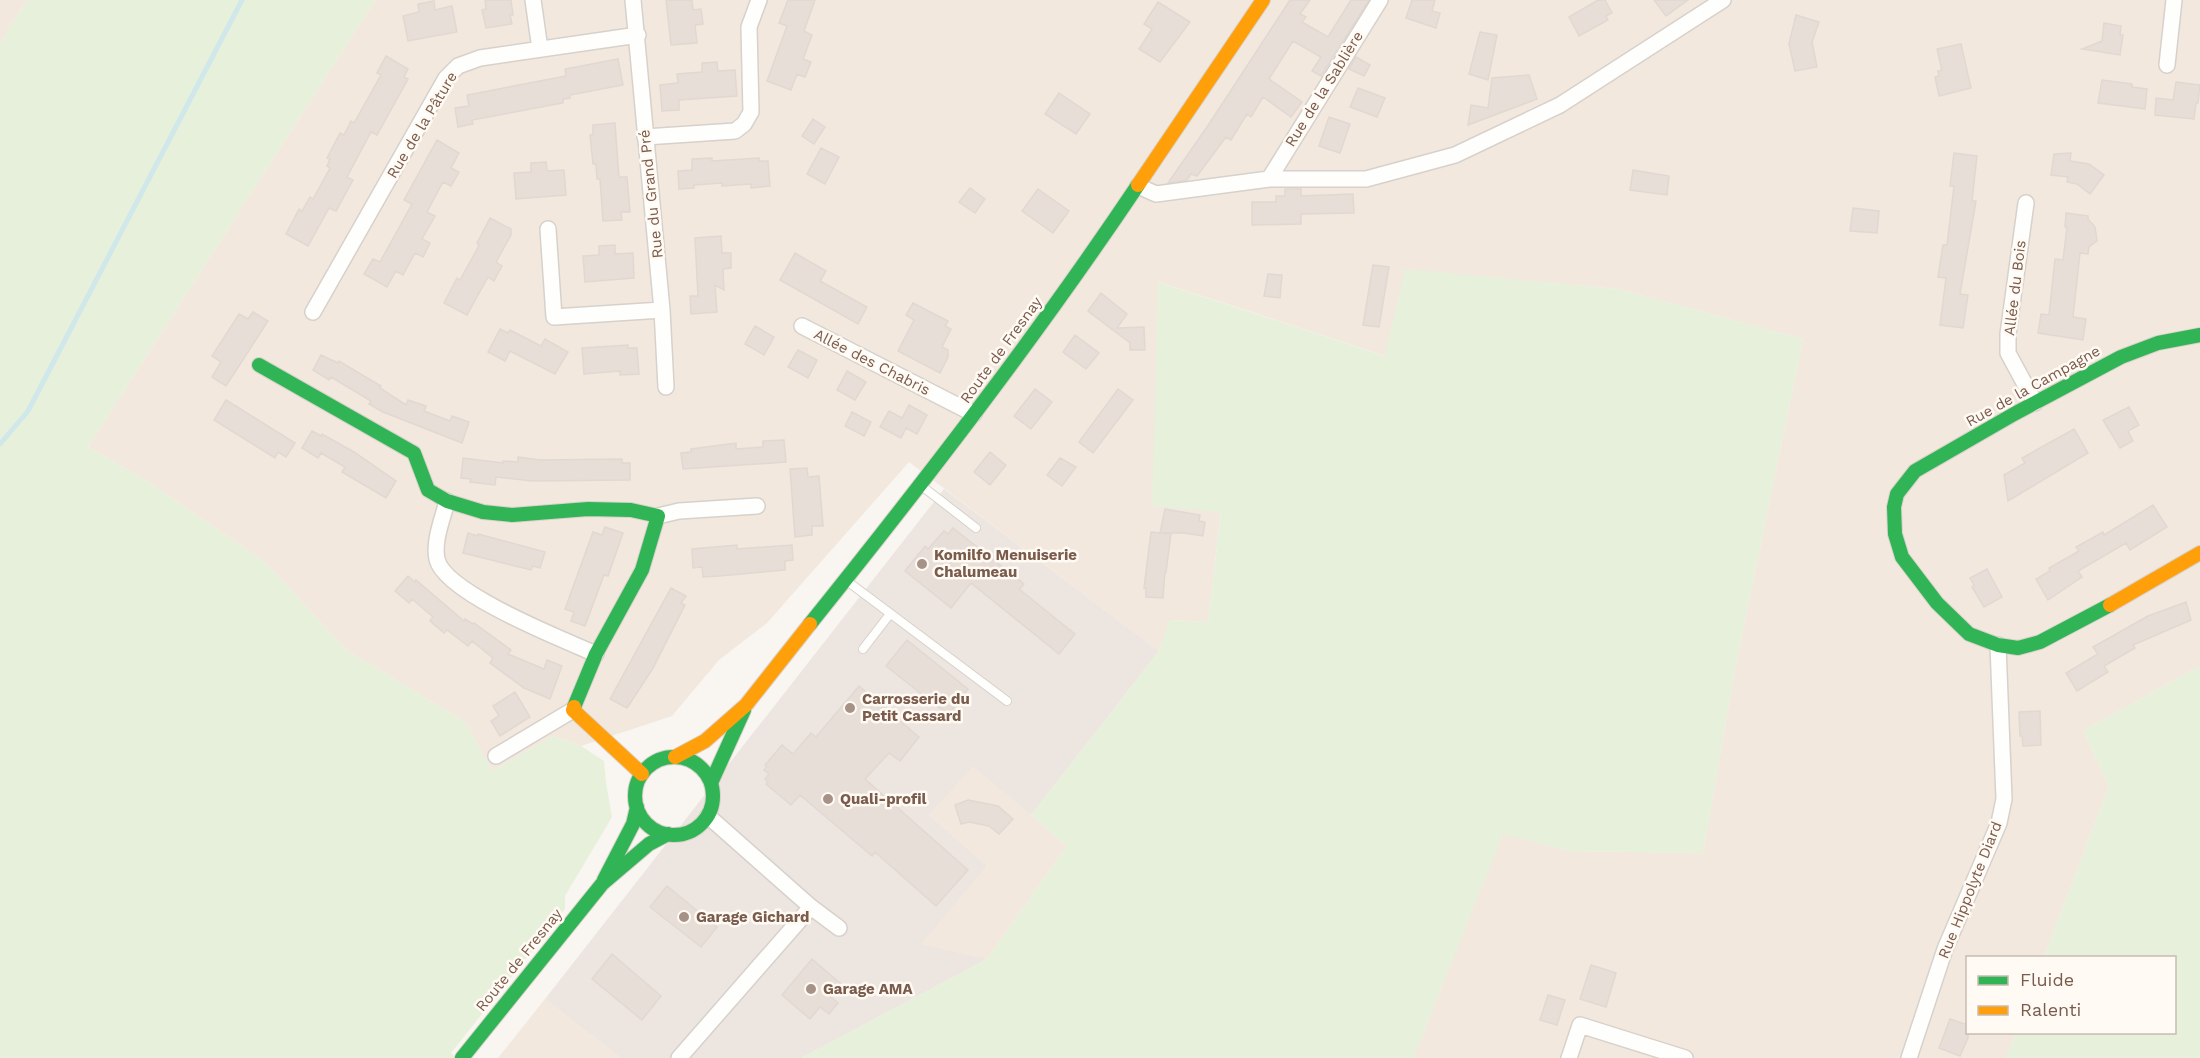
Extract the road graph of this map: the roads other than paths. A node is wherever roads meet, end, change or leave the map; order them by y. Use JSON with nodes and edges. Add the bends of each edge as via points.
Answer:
{"nodes":[{"id":1,"x":533,"y":0,"type":"edge"},
{"id":2,"x":633,"y":0,"type":"edge"},
{"id":3,"x":759,"y":0,"type":"edge"},
{"id":4,"x":1263,"y":0,"type":"edge"},
{"id":5,"x":1380,"y":0,"type":"edge"},
{"id":6,"x":1723,"y":0,"type":"edge"},
{"id":7,"x":2174,"y":0,"type":"edge"},
{"id":8,"x":638,"y":35,"type":"junction"},
{"id":9,"x":540,"y":49,"type":"junction"},
{"id":10,"x":2167,"y":65,"type":"dead end"},
{"id":11,"x":645,"y":137,"type":"junction"},
{"id":12,"x":1269,"y":179,"type":"junction"},
{"id":13,"x":1138,"y":186,"type":"junction"},
{"id":14,"x":2026,"y":203,"type":"dead end"},
{"id":15,"x":548,"y":230,"type":"dead end"},
{"id":16,"x":662,"y":310,"type":"junction"},
{"id":17,"x":313,"y":312,"type":"dead end"},
{"id":18,"x":802,"y":326,"type":"dead end"},
{"id":19,"x":2200,"y":335,"type":"edge"},
{"id":20,"x":260,"y":365,"type":"dead end"},
{"id":21,"x":666,"y":387,"type":"dead end"},
{"id":22,"x":2035,"y":403,"type":"junction"},
{"id":23,"x":974,"y":414,"type":"junction"},
{"id":24,"x":921,"y":486,"type":"junction"},
{"id":25,"x":447,"y":501,"type":"junction"},
{"id":26,"x":757,"y":506,"type":"dead end"},
{"id":27,"x":658,"y":516,"type":"junction"},
{"id":28,"x":976,"y":528,"type":"dead end"},
{"id":29,"x":2200,"y":553,"type":"edge"},
{"id":30,"x":846,"y":580,"type":"junction"},
{"id":31,"x":890,"y":614,"type":"junction"},
{"id":32,"x":1998,"y":645,"type":"junction"},
{"id":33,"x":864,"y":649,"type":"dead end"},
{"id":34,"x":596,"y":654,"type":"junction"},
{"id":35,"x":1007,"y":701,"type":"dead end"},
{"id":36,"x":746,"y":705,"type":"junction"},
{"id":37,"x":573,"y":710,"type":"junction"},
{"id":38,"x":496,"y":756,"type":"dead end"},
{"id":39,"x":675,"y":757,"type":"junction"},
{"id":40,"x":642,"y":774,"type":"junction"},
{"id":41,"x":711,"y":783,"type":"junction"},
{"id":42,"x":637,"y":807,"type":"junction"},
{"id":43,"x":708,"y":816,"type":"junction"},
{"id":44,"x":668,"y":834,"type":"junction"},
{"id":45,"x":602,"y":884,"type":"junction"},
{"id":46,"x":811,"y":907,"type":"junction"},
{"id":47,"x":839,"y":928,"type":"dead end"},
{"id":48,"x":462,"y":1058,"type":"edge"},
{"id":49,"x":680,"y":1058,"type":"edge"},
{"id":50,"x":1569,"y":1058,"type":"edge"},
{"id":51,"x":1685,"y":1058,"type":"edge"},
{"id":52,"x":1909,"y":1058,"type":"edge"}],
"edges":[{"from":1,"to":9,"type":"street"},
{"from":2,"to":8,"type":"street","name":"Rue du Grand Pré"},
{"from":3,"to":11,"type":"street","via":[[749,27],[751,112],[744,124],[735,131]]},
{"from":4,"to":13,"type":"street","name":"Route de Fresnay"},
{"from":5,"to":12,"type":"street","name":"Rue de la Sablière"},
{"from":6,"to":12,"type":"street","via":[[1560,105],[1455,155],[1366,179]]},
{"from":7,"to":10,"type":"street"},
{"from":8,"to":9,"type":"street","name":"Rue de la Pâture"},
{"from":8,"to":11,"type":"street","name":"Rue du Grand Pré"},
{"from":9,"to":17,"type":"street","name":"Rue de la Pâture","via":[[480,58],[458,66],[446,78]]},
{"from":11,"to":16,"type":"street","name":"Rue du Grand Pré"},
{"from":12,"to":13,"type":"street","via":[[1156,194]]},
{"from":13,"to":23,"type":"street","name":"Route de Fresnay"},
{"from":14,"to":22,"type":"street","name":"Allée du Bois","via":[[2008,353]]},
{"from":15,"to":16,"type":"street","via":[[554,316]]},
{"from":16,"to":21,"type":"street","name":"Rue du Grand Pré"},
{"from":18,"to":23,"type":"street","name":"Allée des Chabris"},
{"from":19,"to":22,"type":"street","name":"Rue de la Campagne","via":[[2158,343],[2121,357]]},
{"from":20,"to":25,"type":"street","via":[[414,453],[428,490]]},
{"from":22,"to":32,"type":"street","name":"Rue de la Campagne","via":[[1915,471],[1897,494],[1894,507],[1895,534],[1902,557],[1937,603],[1969,634]]},
{"from":23,"to":24,"type":"street","name":"Route de Fresnay"},
{"from":24,"to":28,"type":"lane"},
{"from":24,"to":30,"type":"street","name":"Route de Fresnay"},
{"from":25,"to":27,"type":"street","via":[[483,512],[512,515],[588,509],[631,510]]},
{"from":25,"to":34,"type":"street","via":[[437,542],[441,571],[514,618]]},
{"from":26,"to":27,"type":"street"},
{"from":27,"to":34,"type":"street","via":[[642,570]]},
{"from":29,"to":32,"type":"street","via":[[2040,642],[2018,648]]},
{"from":30,"to":31,"type":"lane"},
{"from":30,"to":36,"type":"street","name":"Route de Fresnay"},
{"from":31,"to":33,"type":"lane"},
{"from":31,"to":35,"type":"lane"},
{"from":32,"to":52,"type":"street","name":"Rue Hippolyte Diard","via":[[2004,799],[1999,823],[1945,949]]},
{"from":34,"to":37,"type":"street"},
{"from":36,"to":39,"type":"street","name":"Route de Fresnay","via":[[705,741]]},
{"from":36,"to":41,"type":"street","name":"Route de Fresnay"},
{"from":37,"to":38,"type":"street"},
{"from":37,"to":40,"type":"street"},
{"from":39,"to":40,"type":"street","via":[[662,759]]},
{"from":39,"to":41,"type":"street","via":[[699,765]]},
{"from":40,"to":42,"type":"street","via":[[635,796]]},
{"from":41,"to":43,"type":"street"},
{"from":42,"to":44,"type":"street","via":[[650,826]]},
{"from":42,"to":45,"type":"street","name":"Route de Fresnay","via":[[633,824]]},
{"from":43,"to":44,"type":"street","via":[[688,832]]},
{"from":43,"to":46,"type":"street"},
{"from":44,"to":45,"type":"street","name":"Route de Fresnay","via":[[649,844]]},
{"from":45,"to":48,"type":"street","name":"Route de Fresnay"},
{"from":46,"to":47,"type":"street"},
{"from":46,"to":49,"type":"street"},
{"from":50,"to":51,"type":"street","via":[[1580,1025]]}]}
